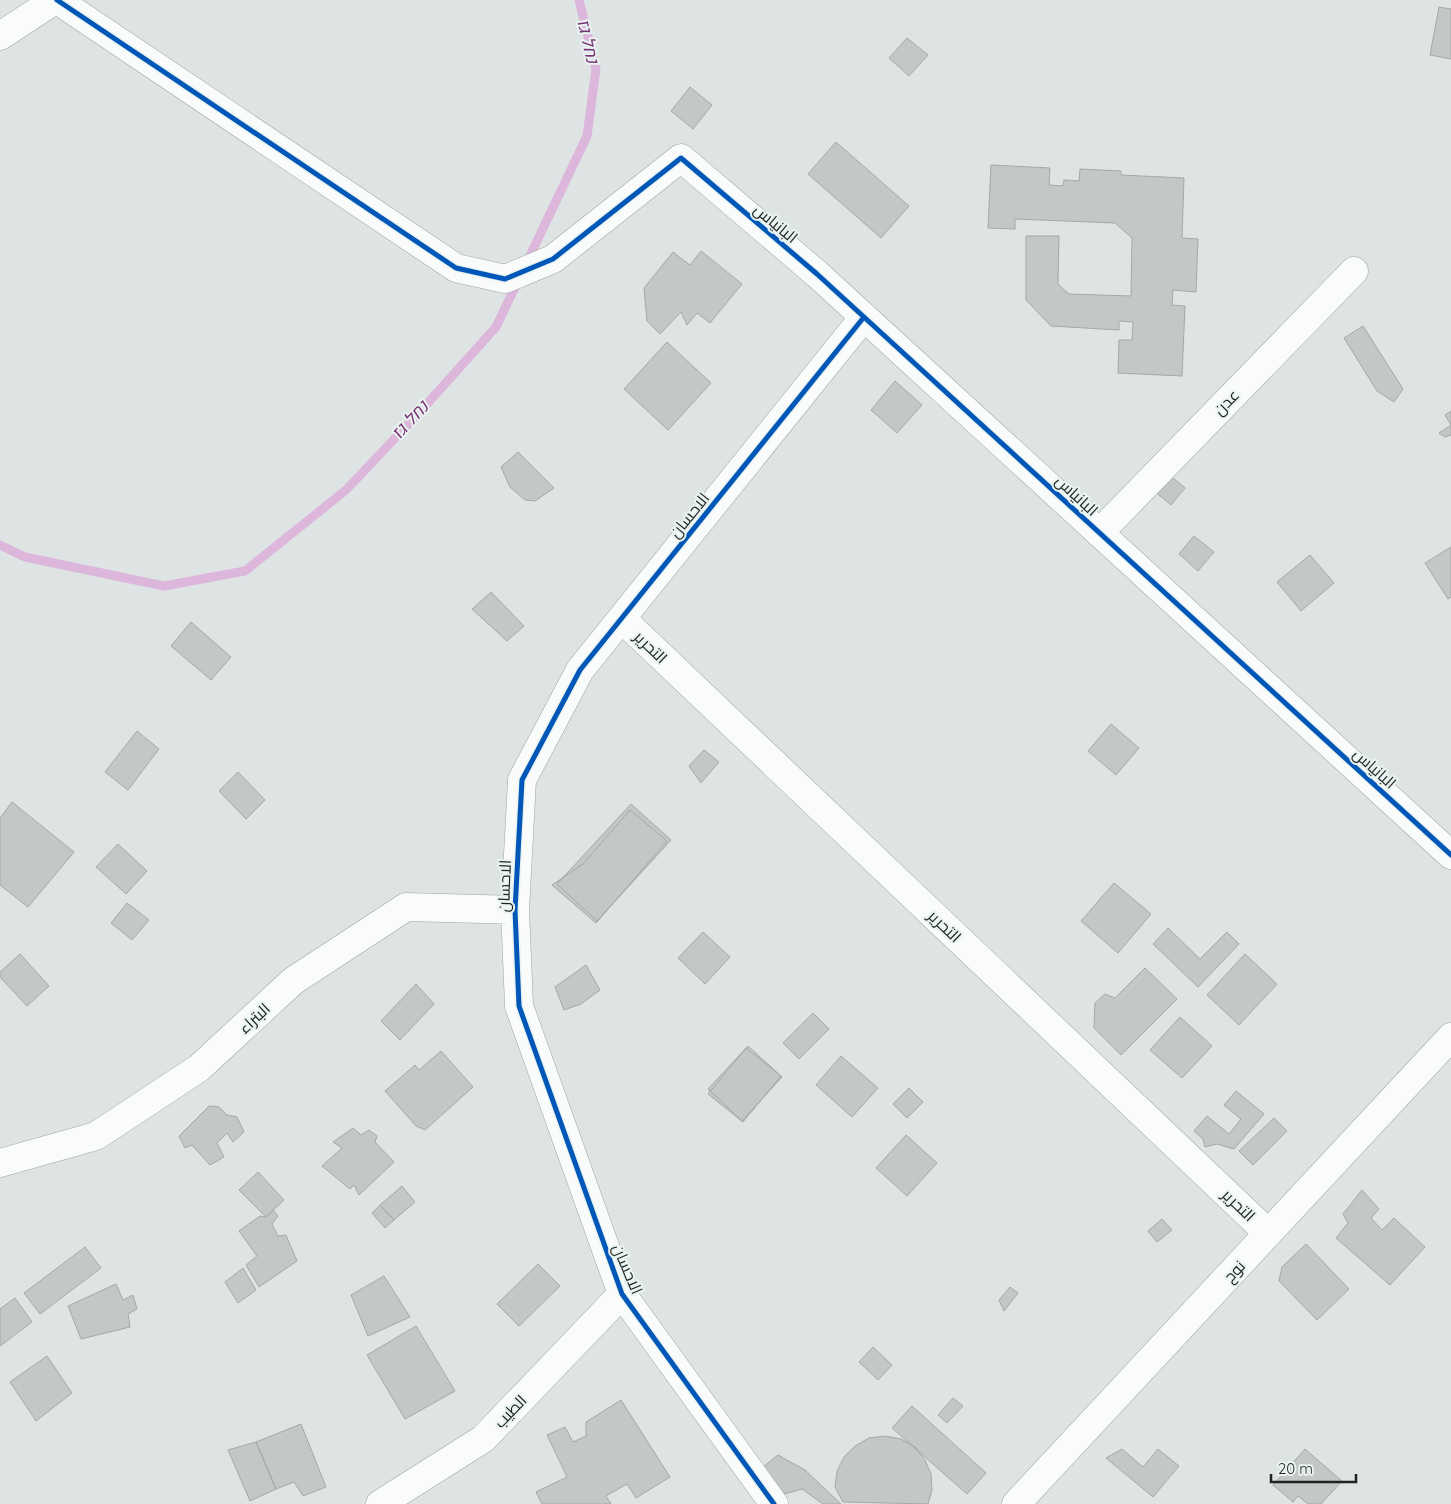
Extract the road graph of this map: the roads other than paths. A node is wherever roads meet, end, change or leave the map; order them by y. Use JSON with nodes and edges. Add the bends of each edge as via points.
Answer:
{"nodes":[{"id":1,"x":56,"y":0,"type":"edge"},
{"id":2,"x":0,"y":36,"type":"edge"},
{"id":3,"x":1354,"y":271,"type":"dead end"},
{"id":4,"x":864,"y":317,"type":"junction"},
{"id":5,"x":1099,"y":533,"type":"junction"},
{"id":6,"x":622,"y":619,"type":"junction"},
{"id":7,"x":1451,"y":855,"type":"edge"},
{"id":8,"x":515,"y":910,"type":"junction"},
{"id":9,"x":1451,"y":1037,"type":"edge"},
{"id":10,"x":0,"y":1164,"type":"edge"},
{"id":11,"x":1268,"y":1233,"type":"junction"},
{"id":12,"x":622,"y":1294,"type":"junction"},
{"id":13,"x":380,"y":1504,"type":"edge"},
{"id":14,"x":774,"y":1504,"type":"edge"},
{"id":15,"x":1016,"y":1504,"type":"edge"}],
"edges":[{"from":1,"to":2,"type":"street"},
{"from":1,"to":4,"type":"street","name":"البانياس","via":[[456,268],[505,279],[553,259],[681,158]]},
{"from":3,"to":5,"type":"street","name":"عدن"},
{"from":4,"to":5,"type":"street","name":"البانياس"},
{"from":4,"to":6,"type":"street","name":"الاحسان"},
{"from":5,"to":7,"type":"street","name":"البانياس"},
{"from":6,"to":8,"type":"street","name":"الاحسان","via":[[580,670],[522,780]]},
{"from":6,"to":11,"type":"street","name":"التحرير"},
{"from":8,"to":10,"type":"street","name":"البتراء","via":[[406,907],[293,982],[199,1068],[96,1136]]},
{"from":8,"to":12,"type":"street","name":"الاحسان","via":[[519,1006]]},
{"from":9,"to":11,"type":"street","name":"نوح"},
{"from":11,"to":15,"type":"street","name":"نوح"},
{"from":12,"to":13,"type":"street","name":"الطيب","via":[[483,1439]]},
{"from":12,"to":14,"type":"street","name":"الاحسان"}]}
